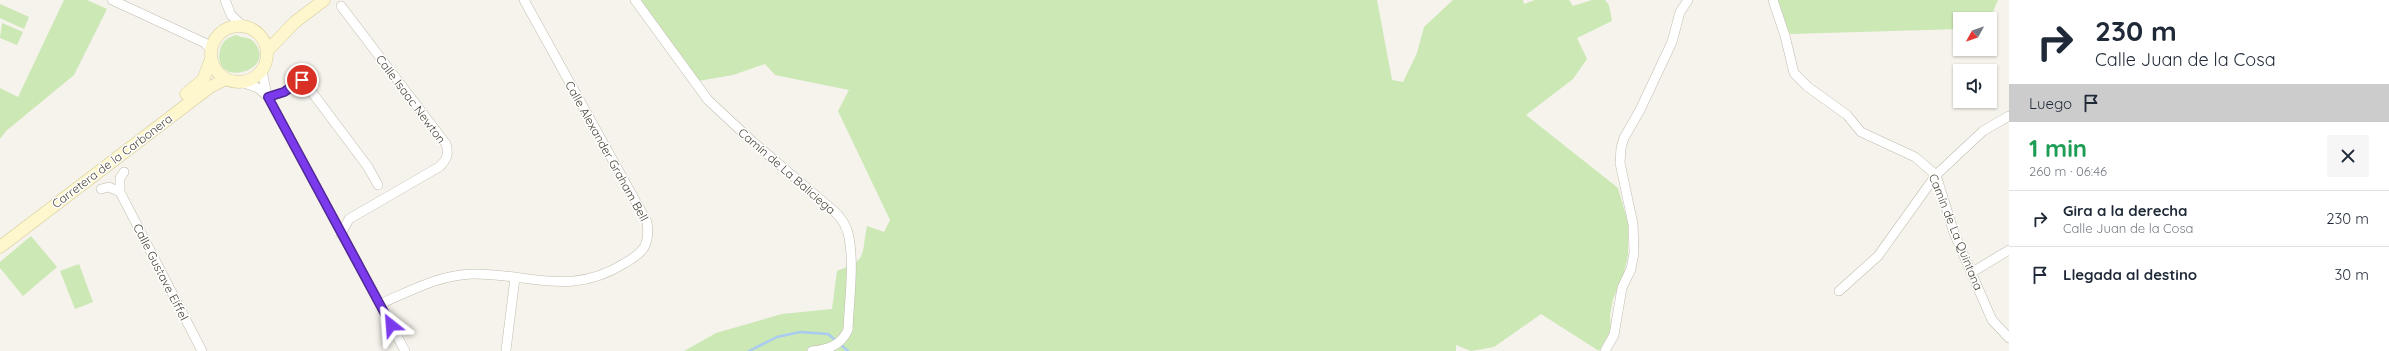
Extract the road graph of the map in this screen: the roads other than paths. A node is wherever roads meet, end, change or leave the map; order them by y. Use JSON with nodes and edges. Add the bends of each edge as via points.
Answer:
{"nodes":[{"id":1,"x":112,"y":0,"type":"edge"},
{"id":2,"x":225,"y":0,"type":"edge"},
{"id":3,"x":324,"y":0,"type":"edge"},
{"id":4,"x":524,"y":0,"type":"edge"},
{"id":5,"x":635,"y":0,"type":"edge"},
{"id":6,"x":1688,"y":0,"type":"edge"},
{"id":7,"x":1773,"y":0,"type":"edge"},
{"id":8,"x":341,"y":6,"type":"dead end"},
{"id":9,"x":295,"y":22,"type":"junction"},
{"id":10,"x":243,"y":26,"type":"junction"},
{"id":11,"x":256,"y":32,"type":"junction"},
{"id":12,"x":267,"y":51,"type":"junction"},
{"id":13,"x":211,"y":54,"type":"junction"},
{"id":14,"x":262,"y":70,"type":"junction"},
{"id":15,"x":226,"y":79,"type":"junction"},
{"id":16,"x":241,"y":82,"type":"junction"},
{"id":17,"x":268,"y":97,"type":"junction"},
{"id":18,"x":2009,"y":116,"type":"edge"},
{"id":19,"x":124,"y":172,"type":"dead end"},
{"id":20,"x":1936,"y":175,"type":"junction"},
{"id":21,"x":378,"y":185,"type":"dead end"},
{"id":22,"x":101,"y":189,"type":"dead end"},
{"id":23,"x":120,"y":192,"type":"junction"},
{"id":24,"x":331,"y":216,"type":"junction"},
{"id":25,"x":349,"y":219,"type":"junction"},
{"id":26,"x":341,"y":234,"type":"junction"},
{"id":27,"x":0,"y":237,"type":"edge"},
{"id":28,"x":0,"y":247,"type":"edge"},
{"id":29,"x":2009,"y":250,"type":"edge"},
{"id":30,"x":1971,"y":273,"type":"junction"},
{"id":31,"x":515,"y":278,"type":"junction"},
{"id":32,"x":372,"y":289,"type":"junction"},
{"id":33,"x":1838,"y":291,"type":"dead end"},
{"id":34,"x":395,"y":297,"type":"junction"},
{"id":35,"x":380,"y":304,"type":"junction"},
{"id":36,"x":391,"y":325,"type":"junction"},
{"id":37,"x":2009,"y":338,"type":"edge"},
{"id":38,"x":506,"y":350,"type":"dead end"},
{"id":39,"x":202,"y":351,"type":"edge"},
{"id":40,"x":405,"y":351,"type":"edge"},
{"id":41,"x":812,"y":351,"type":"edge"},
{"id":42,"x":1605,"y":351,"type":"edge"}],
"edges":[{"from":1,"to":13,"type":"street","via":[[204,43]]},
{"from":2,"to":10,"type":"street","via":[[231,15]]},
{"from":3,"to":9,"type":"street"},
{"from":4,"to":31,"type":"street","name":"Calle Alexander Graham Bell","via":[[647,222],[648,233],[646,247],[638,255],[617,268],[586,280],[565,283]]},
{"from":5,"to":41,"type":"street","name":"Camín de La Baliciega","via":[[708,100],[835,212],[845,225],[849,240],[848,330],[834,347]]},
{"from":6,"to":42,"type":"street","via":[[1680,12],[1672,42],[1624,138],[1620,163],[1633,224],[1634,253],[1632,269],[1622,288],[1614,335]]},
{"from":7,"to":20,"type":"street","name":"Camín de La Quintana","via":[[1786,36],[1794,73],[1808,87],[1847,115],[1861,132],[1915,157]]},
{"from":8,"to":25,"type":"street","name":"Calle Isaac Newton","via":[[446,144],[448,152],[446,162],[439,167]]},
{"from":9,"to":11,"type":"street","via":[[276,32]]},
{"from":9,"to":12,"type":"street"},
{"from":10,"to":11,"type":"street"},
{"from":10,"to":13,"type":"street","via":[[222,31],[215,39]]},
{"from":11,"to":12,"type":"street","via":[[263,40]]},
{"from":12,"to":14,"type":"street"},
{"from":13,"to":15,"type":"street","via":[[219,74]]},
{"from":13,"to":27,"type":"street","name":"Carretera de la Carbonera","via":[[207,75],[198,85]]},
{"from":14,"to":16,"type":"street","via":[[256,76]]},
{"from":14,"to":17,"type":"street"},
{"from":15,"to":16,"type":"street"},
{"from":15,"to":28,"type":"street","name":"Carretera de la Carbonera","via":[[210,87]]},
{"from":16,"to":17,"type":"street","via":[[258,88]]},
{"from":17,"to":21,"type":"street","via":[[284,92],[302,80],[368,167]]},
{"from":17,"to":24,"type":"street"},
{"from":18,"to":20,"type":"street","via":[[1983,131]]},
{"from":19,"to":23,"type":"street","via":[[120,178]]},
{"from":20,"to":30,"type":"street","name":"Camín de La Quintana","via":[[1954,233]]},
{"from":20,"to":33,"type":"street","via":[[1878,256]]},
{"from":22,"to":23,"type":"street","via":[[109,187]]},
{"from":23,"to":39,"type":"street","name":"Calle Gustave Eiffel"},
{"from":24,"to":25,"type":"street"},
{"from":24,"to":26,"type":"street"},
{"from":25,"to":26,"type":"street"},
{"from":26,"to":32,"type":"street"},
{"from":29,"to":30,"type":"street"},
{"from":30,"to":37,"type":"street","name":"Camín de La Quintana","via":[[1992,320]]},
{"from":31,"to":34,"type":"street","name":"Calle Alexander Graham Bell","via":[[472,274],[447,277]]},
{"from":31,"to":38,"type":"street"},
{"from":32,"to":34,"type":"street","via":[[385,296]]},
{"from":32,"to":35,"type":"street"},
{"from":34,"to":35,"type":"street","name":"Calle Alexander Graham Bell"},
{"from":34,"to":36,"type":"street","via":[[391,309]]},
{"from":35,"to":36,"type":"street"},
{"from":36,"to":40,"type":"street"}]}
